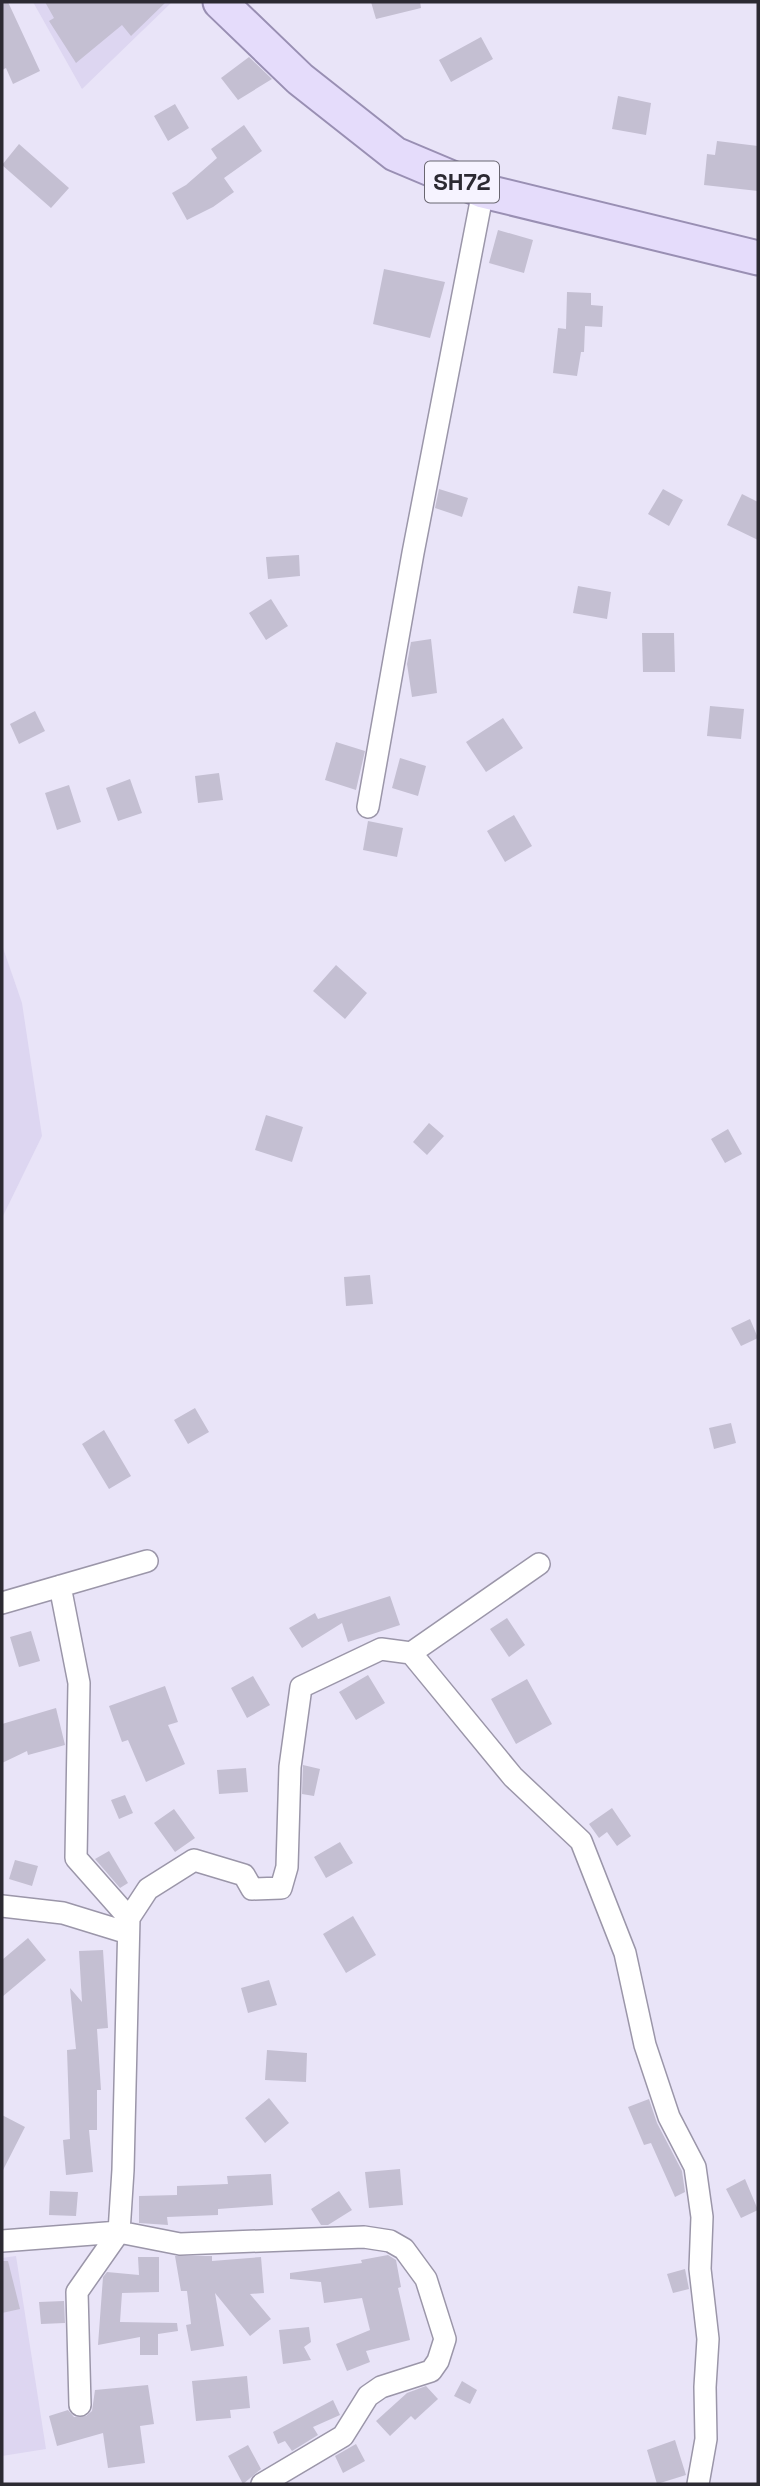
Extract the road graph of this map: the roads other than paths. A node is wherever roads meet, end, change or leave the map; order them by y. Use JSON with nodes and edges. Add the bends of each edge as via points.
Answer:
{"nodes":[{"id":1,"x":220,"y":2,"type":"edge"},
{"id":2,"x":483,"y":191,"type":"junction"},
{"id":3,"x":758,"y":258,"type":"edge"},
{"id":4,"x":368,"y":807,"type":"dead end"},
{"id":5,"x":147,"y":1561,"type":"dead end"},
{"id":6,"x":539,"y":1564,"type":"dead end"},
{"id":7,"x":60,"y":1586,"type":"junction"},
{"id":8,"x":2,"y":1603,"type":"edge"},
{"id":9,"x":411,"y":1653,"type":"junction"},
{"id":10,"x":2,"y":1906,"type":"edge"},
{"id":11,"x":129,"y":1925,"type":"junction"},
{"id":12,"x":120,"y":2232,"type":"junction"},
{"id":13,"x":2,"y":2241,"type":"edge"},
{"id":14,"x":80,"y":2405,"type":"dead end"},
{"id":15,"x":262,"y":2484,"type":"edge"},
{"id":16,"x":698,"y":2484,"type":"edge"}],
"edges":[{"from":1,"to":2,"type":"main road","number":"SH72","via":[[300,79],[395,154]]},
{"from":2,"to":3,"type":"main road","number":"SH72"},
{"from":2,"to":4,"type":"street"},
{"from":5,"to":7,"type":"street"},
{"from":6,"to":9,"type":"street"},
{"from":7,"to":8,"type":"street"},
{"from":7,"to":11,"type":"street","via":[[79,1683],[76,1858]]},
{"from":9,"to":11,"type":"street","via":[[381,1649],[301,1687],[290,1767],[287,1867],[281,1888],[252,1889],[244,1875],[194,1860],[148,1889]]},
{"from":9,"to":16,"type":"street","via":[[513,1777],[582,1841],[625,1953],[648,2056],[669,2117],[695,2166],[708,2339],[706,2439]]},
{"from":10,"to":11,"type":"street"},
{"from":11,"to":12,"type":"street"},
{"from":12,"to":13,"type":"street"},
{"from":12,"to":14,"type":"street","via":[[77,2292]]},
{"from":12,"to":15,"type":"street","via":[[180,2244],[364,2237],[390,2241],[404,2249],[426,2279],[445,2339],[431,2371],[381,2387],[368,2396],[343,2436]]}]}
